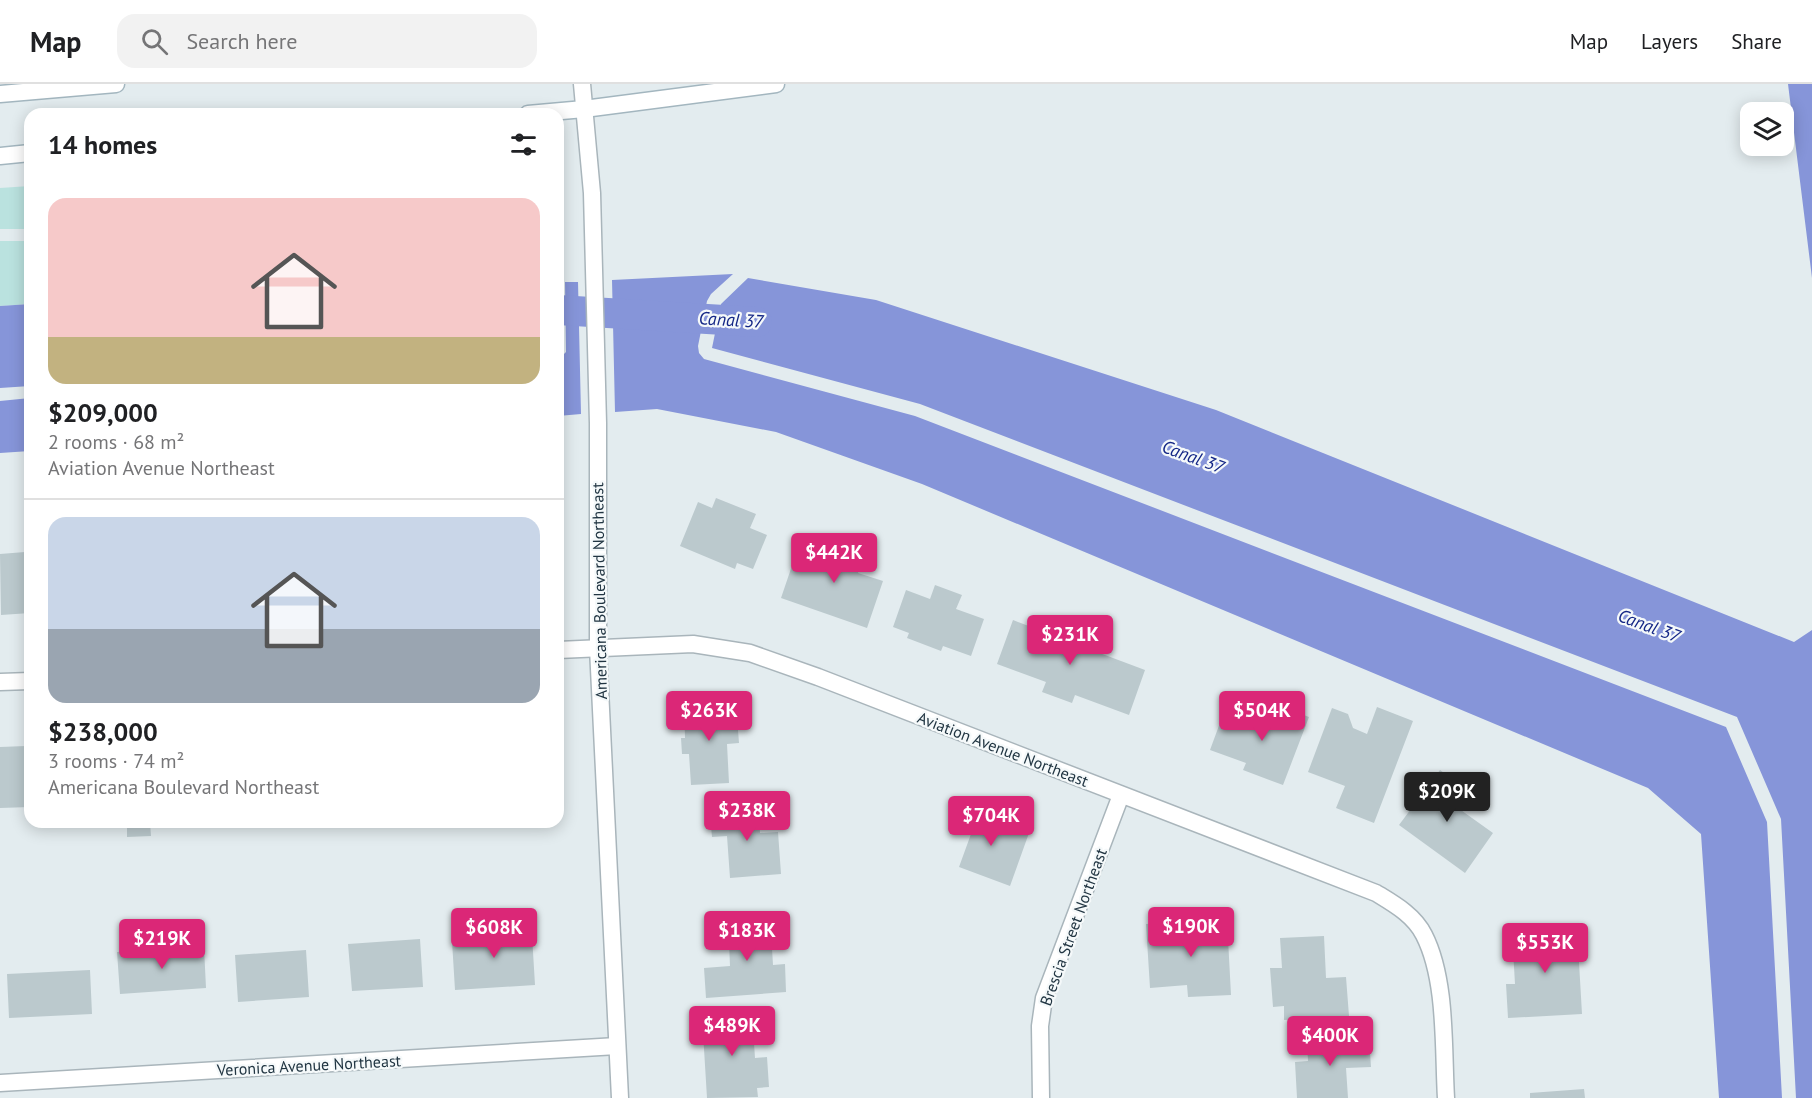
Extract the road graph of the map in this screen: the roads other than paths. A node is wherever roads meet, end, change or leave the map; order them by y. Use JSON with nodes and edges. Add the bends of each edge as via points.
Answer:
{"nodes":[{"id":1,"x":116,"y":84,"type":"edge"},
{"id":2,"x":582,"y":84,"type":"edge"},
{"id":3,"x":776,"y":84,"type":"edge"},
{"id":4,"x":0,"y":94,"type":"edge"},
{"id":5,"x":584,"y":110,"type":"junction"},
{"id":6,"x":564,"y":111,"type":"edge"},
{"id":7,"x":24,"y":154,"type":"edge"},
{"id":8,"x":0,"y":156,"type":"edge"},
{"id":9,"x":598,"y":648,"type":"junction"},
{"id":10,"x":564,"y":651,"type":"edge"},
{"id":11,"x":24,"y":681,"type":"edge"},
{"id":12,"x":0,"y":682,"type":"edge"},
{"id":13,"x":1121,"y":795,"type":"junction"},
{"id":14,"x":618,"y":1046,"type":"junction"},
{"id":15,"x":0,"y":1083,"type":"edge"},
{"id":16,"x":620,"y":1098,"type":"edge"},
{"id":17,"x":1041,"y":1098,"type":"edge"},
{"id":18,"x":1446,"y":1098,"type":"edge"}],
"edges":[{"from":1,"to":4,"type":"street"},
{"from":2,"to":5,"type":"street","name":"Americana Boulevard Northeast"},
{"from":3,"to":5,"type":"street"},
{"from":5,"to":6,"type":"street"},
{"from":5,"to":9,"type":"street","name":"Americana Boulevard Northeast","via":[[592,193],[598,423]]},
{"from":7,"to":8,"type":"street"},
{"from":9,"to":10,"type":"street","name":"Aviation Avenue Northeast"},
{"from":9,"to":13,"type":"street","name":"Aviation Avenue Northeast","via":[[693,644],[750,653]]},
{"from":9,"to":14,"type":"street","name":"Americana Boulevard Northeast"},
{"from":11,"to":12,"type":"street"},
{"from":13,"to":17,"type":"street","name":"Brescia Street Northeast","via":[[1044,998],[1040,1026]]},
{"from":13,"to":18,"type":"street","name":"Aviation Avenue Northeast","via":[[1376,893],[1402,908],[1424,934],[1436,968]]},
{"from":14,"to":15,"type":"street","name":"Veronica Avenue Northeast"},
{"from":14,"to":16,"type":"street","name":"Americana Boulevard Northeast"}]}
